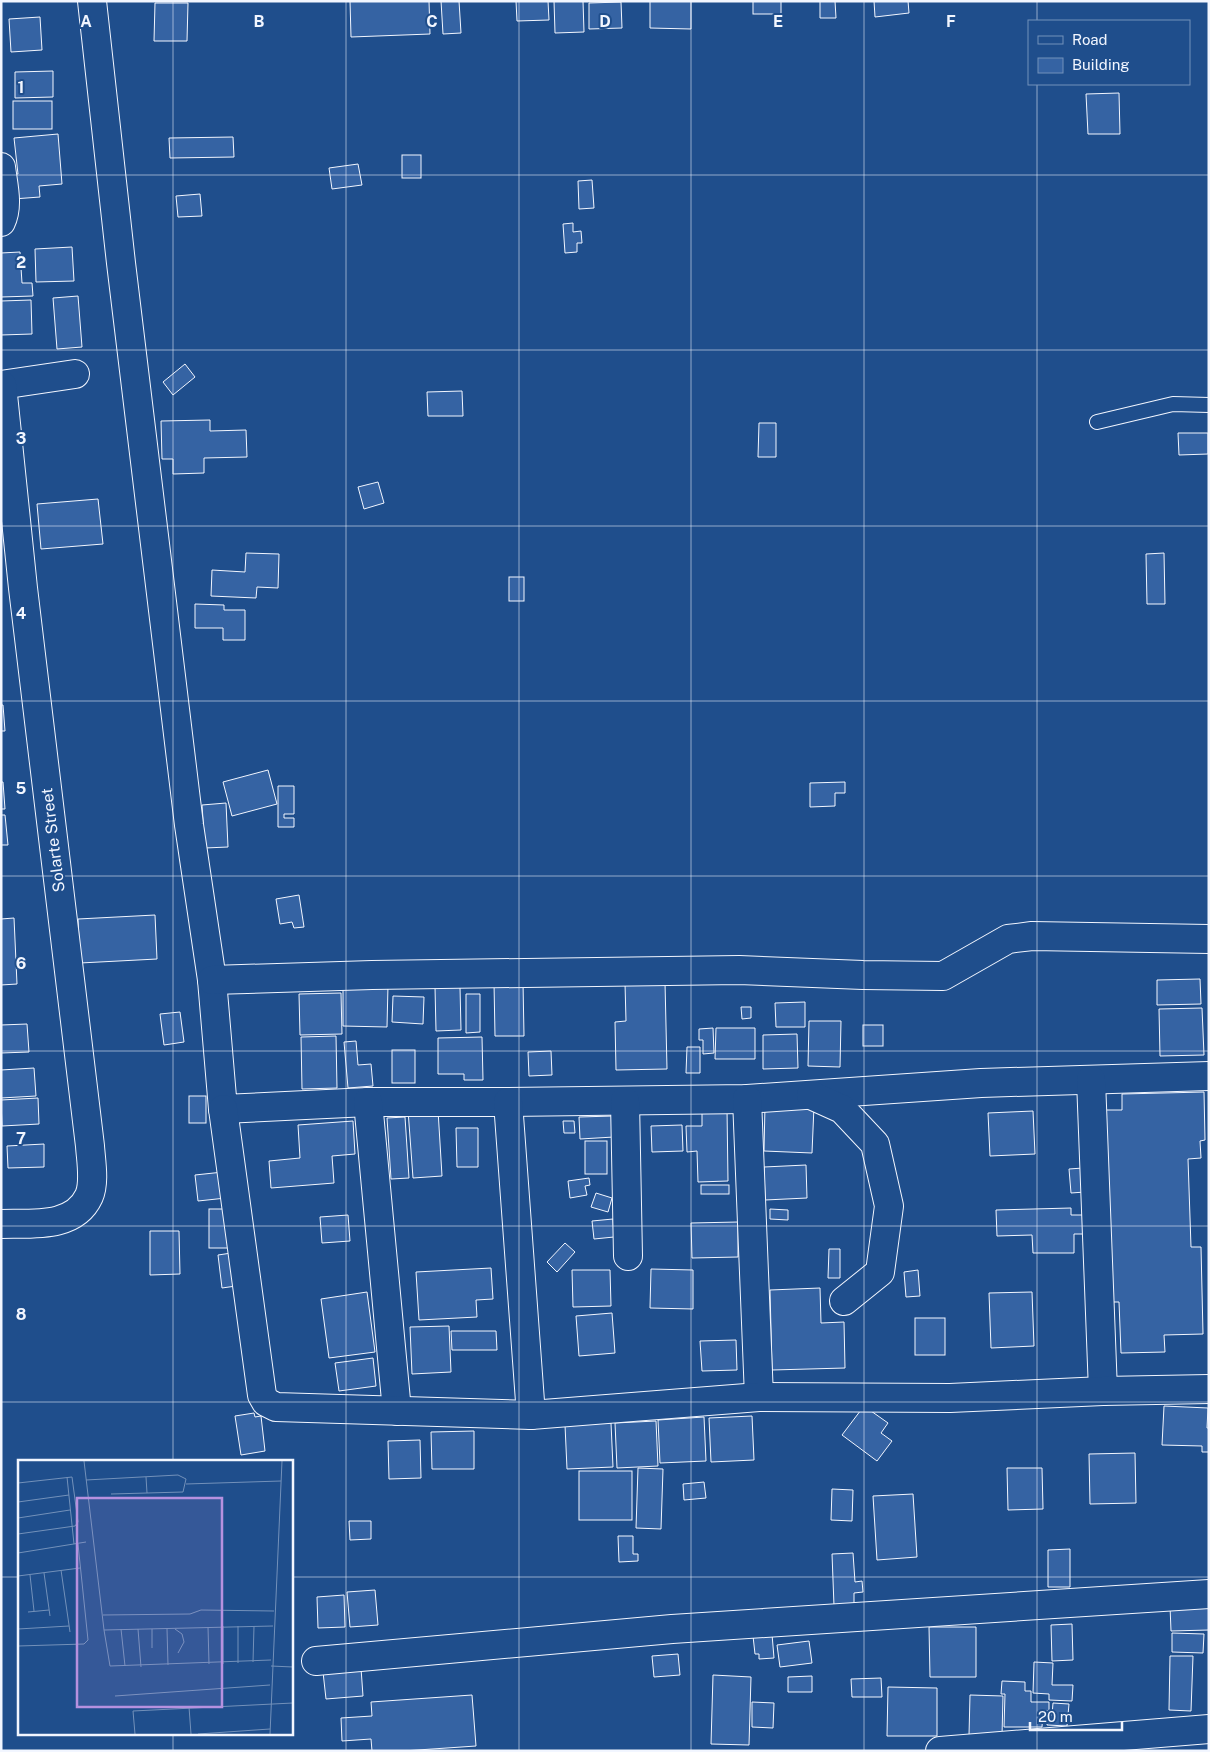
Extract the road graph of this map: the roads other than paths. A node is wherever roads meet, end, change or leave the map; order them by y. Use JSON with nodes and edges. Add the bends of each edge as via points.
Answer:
{"nodes":[{"id":1,"x":92,"y":1,"type":"edge"},
{"id":2,"x":1,"y":167,"type":"edge"},
{"id":3,"x":1,"y":222,"type":"edge"},
{"id":4,"x":75,"y":374,"type":"dead end"},
{"id":5,"x":1,"y":385,"type":"edge"},
{"id":6,"x":1209,"y":405,"type":"edge"},
{"id":7,"x":1097,"y":422,"type":"dead end"},
{"id":8,"x":12,"y":589,"type":"edge"},
{"id":9,"x":1209,"y":939,"type":"edge"},
{"id":10,"x":212,"y":980,"type":"junction"},
{"id":11,"x":1209,"y":1076,"type":"edge"},
{"id":12,"x":1091,"y":1080,"type":"junction"},
{"id":13,"x":809,"y":1095,"type":"junction"},
{"id":14,"x":747,"y":1099,"type":"junction"},
{"id":15,"x":625,"y":1101,"type":"junction"},
{"id":16,"x":368,"y":1102,"type":"junction"},
{"id":17,"x":508,"y":1102,"type":"junction"},
{"id":18,"x":223,"y":1109,"type":"junction"},
{"id":19,"x":1,"y":1224,"type":"edge"},
{"id":20,"x":628,"y":1256,"type":"dead end"},
{"id":21,"x":844,"y":1301,"type":"dead end"},
{"id":22,"x":1209,"y":1389,"type":"edge"},
{"id":23,"x":1103,"y":1391,"type":"junction"},
{"id":24,"x":759,"y":1397,"type":"junction"},
{"id":25,"x":397,"y":1411,"type":"junction"},
{"id":26,"x":531,"y":1415,"type":"junction"},
{"id":27,"x":1209,"y":1594,"type":"edge"},
{"id":28,"x":316,"y":1661,"type":"dead end"},
{"id":29,"x":1209,"y":1729,"type":"edge"},
{"id":30,"x":940,"y":1751,"type":"edge"}],
"edges":[{"from":1,"to":10,"type":"street","via":[[188,816]]},
{"from":2,"to":3,"type":"street","via":[[5,202]]},
{"from":4,"to":5,"type":"street"},
{"from":5,"to":8,"type":"street","name":"Solarte Street"},
{"from":6,"to":7,"type":"lane","via":[[1173,404]]},
{"from":8,"to":19,"type":"street","name":"Solarte Street","via":[[90,1146],[91,1175],[89,1195],[81,1208],[68,1218],[52,1222]]},
{"from":9,"to":10,"type":"street","via":[[1032,936],[1008,940],[943,976],[739,970]]},
{"from":10,"to":18,"type":"street"},
{"from":11,"to":12,"type":"street"},
{"from":12,"to":13,"type":"street","via":[[981,1083]]},
{"from":12,"to":23,"type":"street"},
{"from":13,"to":14,"type":"street"},
{"from":13,"to":21,"type":"street","via":[[842,1109],[875,1144],[889,1206],[880,1272]]},
{"from":14,"to":15,"type":"street"},
{"from":14,"to":24,"type":"street"},
{"from":15,"to":17,"type":"street"},
{"from":15,"to":20,"type":"street"},
{"from":16,"to":17,"type":"street"},
{"from":16,"to":18,"type":"street"},
{"from":16,"to":25,"type":"street"},
{"from":17,"to":26,"type":"street"},
{"from":18,"to":25,"type":"street","via":[[262,1395],[266,1402],[276,1406]]},
{"from":22,"to":23,"type":"street"},
{"from":23,"to":24,"type":"street","via":[[950,1398]]},
{"from":24,"to":26,"type":"street"},
{"from":25,"to":26,"type":"street"},
{"from":27,"to":28,"type":"street","via":[[672,1629]]},
{"from":29,"to":30,"type":"street"}]}
